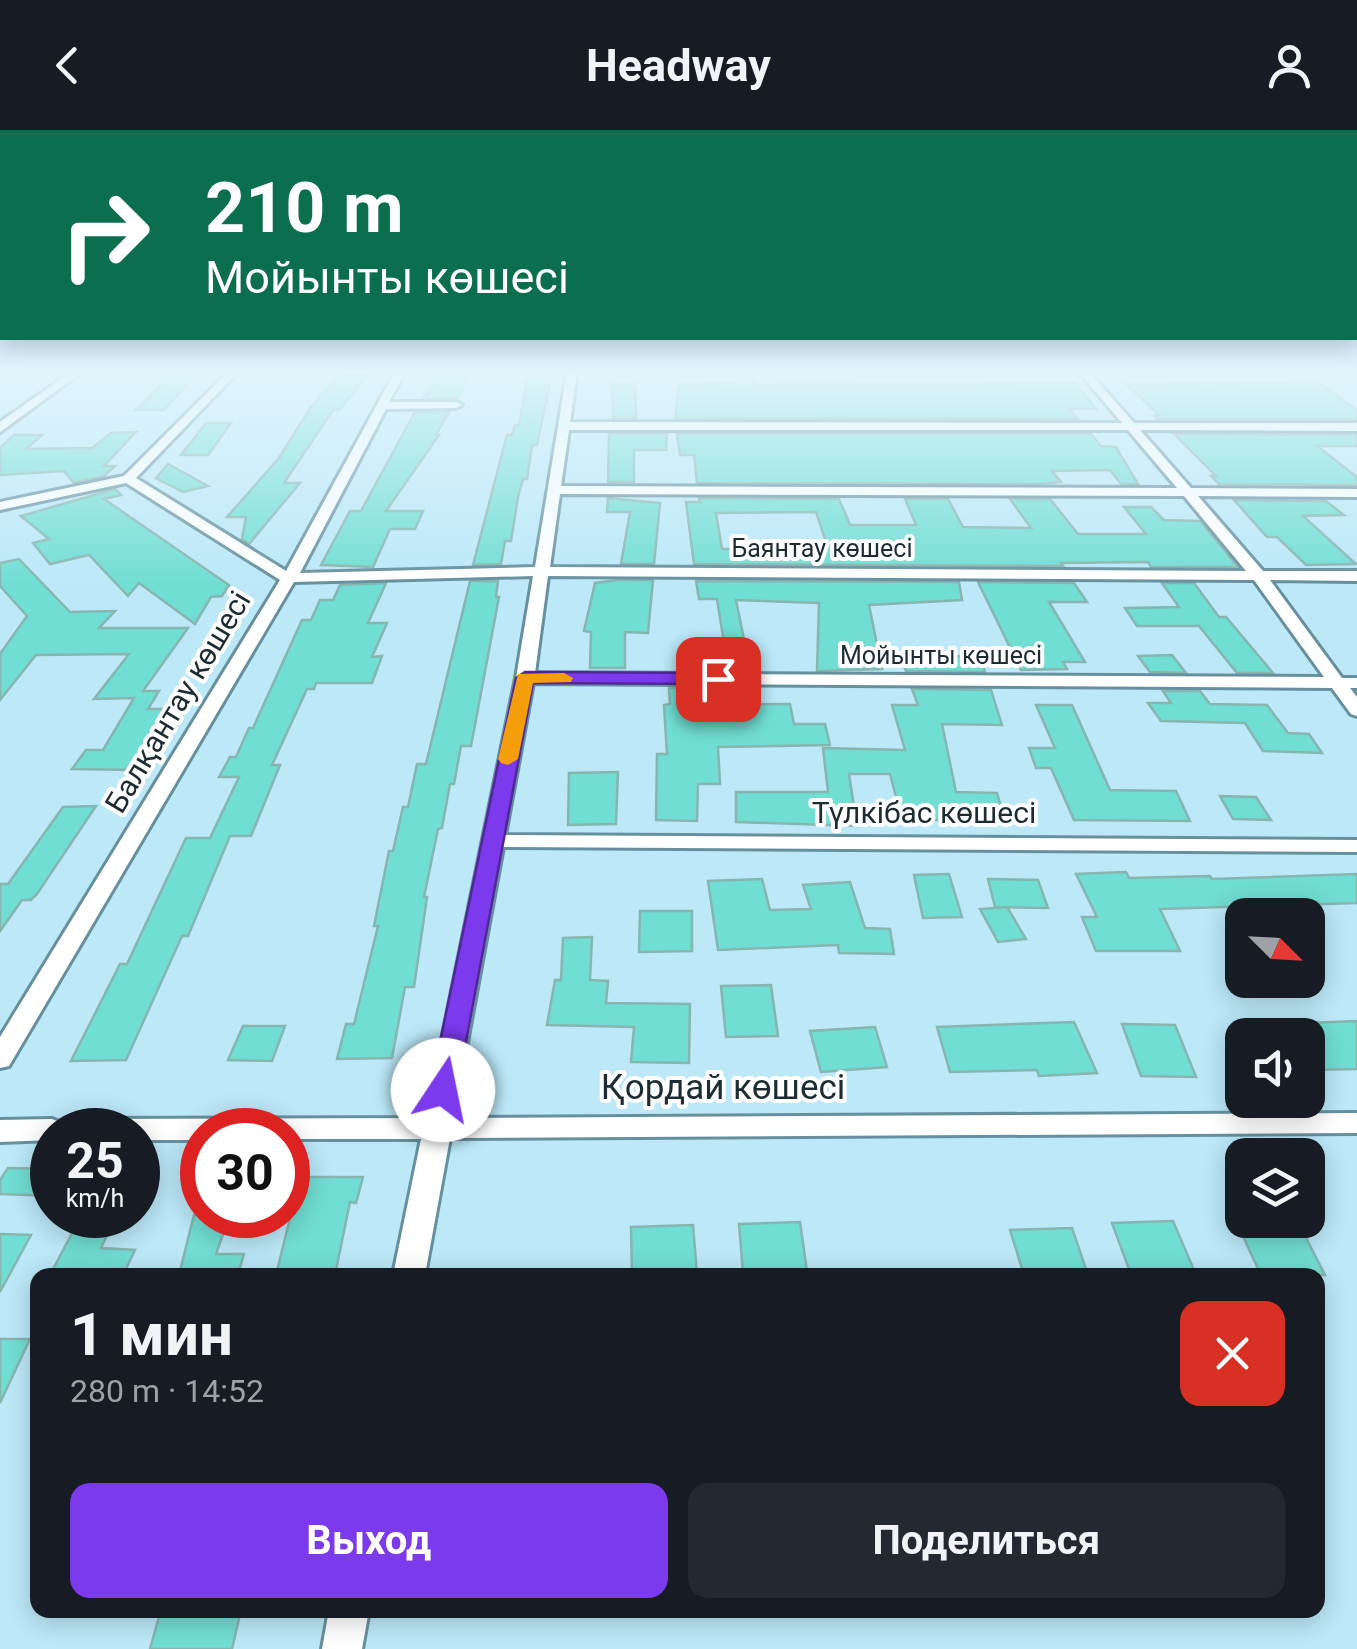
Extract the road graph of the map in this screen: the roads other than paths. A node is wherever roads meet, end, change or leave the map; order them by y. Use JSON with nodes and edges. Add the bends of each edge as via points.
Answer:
{"nodes":[{"id":1,"x":163,"y":443,"type":"edge"},
{"id":2,"x":362,"y":443,"type":"edge"},
{"id":3,"x":560,"y":443,"type":"edge"},
{"id":4,"x":1144,"y":443,"type":"edge"},
{"id":5,"x":128,"y":479,"type":"junction"},
{"id":6,"x":554,"y":490,"type":"junction"},
{"id":7,"x":1187,"y":492,"type":"junction"},
{"id":8,"x":1357,"y":493,"type":"edge"},
{"id":9,"x":0,"y":506,"type":"edge"},
{"id":10,"x":540,"y":572,"type":"junction"},
{"id":11,"x":1259,"y":576,"type":"junction"},
{"id":12,"x":1357,"y":576,"type":"edge"},
{"id":13,"x":287,"y":578,"type":"junction"},
{"id":14,"x":525,"y":678,"type":"junction"},
{"id":15,"x":1335,"y":682,"type":"junction"},
{"id":16,"x":1357,"y":682,"type":"edge"},
{"id":17,"x":1357,"y":710,"type":"edge"},
{"id":18,"x":491,"y":841,"type":"junction"},
{"id":19,"x":1357,"y":846,"type":"edge"},
{"id":20,"x":0,"y":1059,"type":"edge"},
{"id":21,"x":1357,"y":1123,"type":"edge"},
{"id":22,"x":436,"y":1126,"type":"junction"},
{"id":23,"x":160,"y":1129,"type":"edge"},
{"id":24,"x":30,"y":1130,"type":"edge"},
{"id":25,"x":0,"y":1131,"type":"edge"},
{"id":26,"x":411,"y":1268,"type":"edge"},
{"id":27,"x":348,"y":1618,"type":"edge"},
{"id":28,"x":342,"y":1649,"type":"edge"}],
"edges":[{"from":1,"to":5,"type":"street"},
{"from":2,"to":13,"type":"street","name":"Балқантау көшесі"},
{"from":3,"to":6,"type":"street"},
{"from":4,"to":7,"type":"street"},
{"from":5,"to":9,"type":"street"},
{"from":5,"to":13,"type":"street"},
{"from":6,"to":7,"type":"street"},
{"from":6,"to":10,"type":"street"},
{"from":7,"to":8,"type":"street"},
{"from":7,"to":11,"type":"street"},
{"from":10,"to":11,"type":"street","name":"Баянтау көшесі"},
{"from":10,"to":13,"type":"street","name":"Баянтау көшесі"},
{"from":10,"to":14,"type":"street"},
{"from":11,"to":12,"type":"street","name":"Баянтау көшесі"},
{"from":11,"to":15,"type":"street"},
{"from":13,"to":20,"type":"street","name":"Балқантау көшесі"},
{"from":14,"to":15,"type":"street","name":"Мойынты көшесі"},
{"from":14,"to":18,"type":"street"},
{"from":15,"to":16,"type":"street","name":"Мойынты көшесі"},
{"from":15,"to":17,"type":"street"},
{"from":18,"to":19,"type":"street","name":"Түлкібас көшесі"},
{"from":18,"to":22,"type":"street"},
{"from":21,"to":22,"type":"street","name":"Қордай көшесі"},
{"from":22,"to":23,"type":"street","name":"Қордай көшесі"},
{"from":22,"to":26,"type":"street"},
{"from":24,"to":25,"type":"street"},
{"from":27,"to":28,"type":"street"}]}
